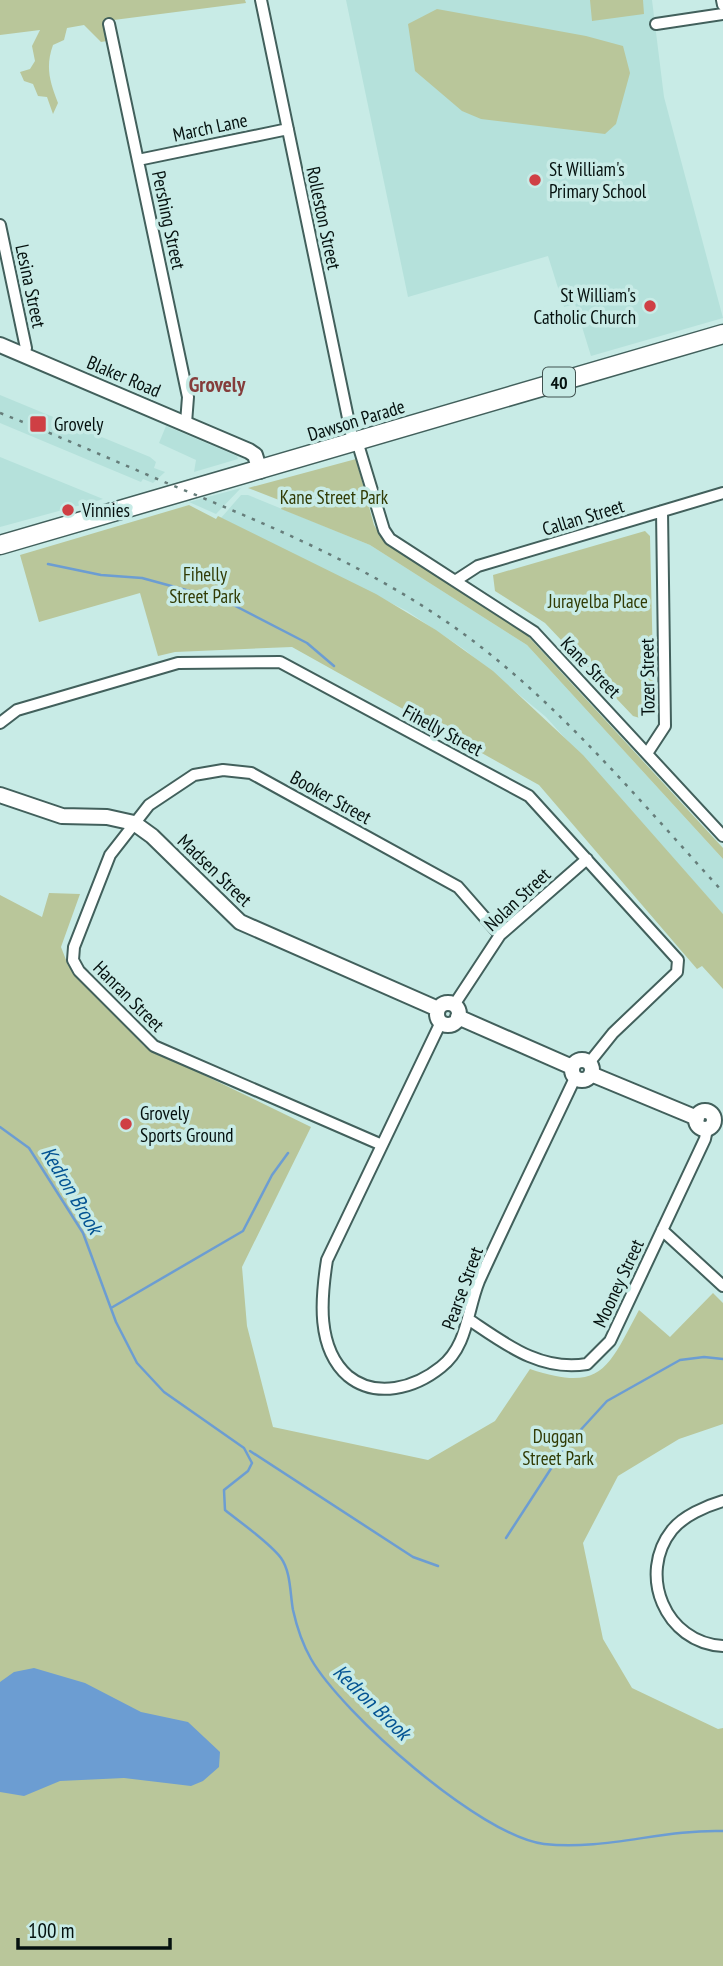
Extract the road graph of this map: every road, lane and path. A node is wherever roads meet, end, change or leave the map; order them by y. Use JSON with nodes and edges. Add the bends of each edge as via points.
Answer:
{"nodes":[{"id":1,"x":261,"y":0,"type":"edge"},
{"id":2,"x":722,"y":0,"type":"edge"},
{"id":3,"x":723,"y":5,"type":"edge"},
{"id":4,"x":723,"y":14,"type":"edge"},
{"id":5,"x":109,"y":24,"type":"dead end"},
{"id":6,"x":656,"y":24,"type":"dead end"},
{"id":7,"x":288,"y":129,"type":"junction"},
{"id":8,"x":138,"y":160,"type":"junction"},
{"id":9,"x":0,"y":225,"type":"edge"},
{"id":10,"x":723,"y":334,"type":"edge"},
{"id":11,"x":0,"y":345,"type":"edge"},
{"id":12,"x":24,"y":355,"type":"junction"},
{"id":13,"x":186,"y":423,"type":"junction"},
{"id":14,"x":355,"y":442,"type":"junction"},
{"id":15,"x":260,"y":471,"type":"junction"},
{"id":16,"x":723,"y":494,"type":"edge"},
{"id":17,"x":662,"y":512,"type":"junction"},
{"id":18,"x":0,"y":545,"type":"edge"},
{"id":19,"x":455,"y":581,"type":"junction"},
{"id":20,"x":0,"y":723,"type":"edge"},
{"id":21,"x":648,"y":752,"type":"junction"},
{"id":22,"x":0,"y":795,"type":"edge"},
{"id":23,"x":134,"y":823,"type":"junction"},
{"id":24,"x":723,"y":836,"type":"edge"},
{"id":25,"x":587,"y":859,"type":"junction"},
{"id":26,"x":500,"y":935,"type":"junction"},
{"id":27,"x":456,"y":1011,"type":"junction"},
{"id":28,"x":440,"y":1016,"type":"junction"},
{"id":29,"x":590,"y":1069,"type":"junction"},
{"id":30,"x":574,"y":1072,"type":"junction"},
{"id":31,"x":710,"y":1118,"type":"edge"},
{"id":32,"x":382,"y":1145,"type":"junction"},
{"id":33,"x":662,"y":1230,"type":"junction"},
{"id":34,"x":723,"y":1286,"type":"edge"},
{"id":35,"x":468,"y":1319,"type":"junction"},
{"id":36,"x":723,"y":1501,"type":"edge"},
{"id":37,"x":723,"y":1646,"type":"edge"}],
"edges":[{"from":1,"to":7,"type":"street","name":"Rolleston Street"},
{"from":2,"to":3,"type":"street"},
{"from":4,"to":6,"type":"street"},
{"from":5,"to":8,"type":"street","name":"Pershing Street"},
{"from":7,"to":8,"type":"street","name":"March Lane"},
{"from":7,"to":14,"type":"street","name":"Rolleston Street"},
{"from":8,"to":13,"type":"street","name":"Pershing Street","via":[[188,397]]},
{"from":9,"to":12,"type":"street","name":"Lesina Street"},
{"from":10,"to":14,"type":"main road","name":"Dawson Parade","number":"40"},
{"from":11,"to":12,"type":"street","name":"Blaker Road"},
{"from":12,"to":13,"type":"street","name":"Blaker Road"},
{"from":13,"to":15,"type":"street","name":"Blaker Road","via":[[249,451]]},
{"from":14,"to":15,"type":"main road","name":"Dawson Parade","number":"40"},
{"from":14,"to":19,"type":"street","name":"Kane Street","via":[[384,530]]},
{"from":15,"to":18,"type":"main road","name":"Dawson Parade","number":"40"},
{"from":16,"to":17,"type":"street","name":"Callan Street"},
{"from":17,"to":19,"type":"street","name":"Callan Street","via":[[478,566]]},
{"from":17,"to":21,"type":"street","name":"Tozer Street","via":[[666,726]]},
{"from":19,"to":21,"type":"street","name":"Kane Street","via":[[534,632]]},
{"from":20,"to":25,"type":"street","name":"Fihelly Street","via":[[17,710],[178,663],[280,662],[523,793]]},
{"from":21,"to":24,"type":"street","name":"Kane Street"},
{"from":22,"to":23,"type":"street","name":"Madsen Street","via":[[62,816]]},
{"from":23,"to":26,"type":"street","name":"Booker Street","via":[[162,794],[194,775],[214,770],[251,773],[458,887]]},
{"from":23,"to":28,"type":"street","name":"Madsen Street","via":[[240,922]]},
{"from":23,"to":32,"type":"street","name":"Hanran Street","via":[[105,866],[74,947],[75,966],[154,1046]]},
{"from":25,"to":26,"type":"street","name":"Nolan Street"},
{"from":25,"to":29,"type":"street","name":"Fihelly Street","via":[[678,960],[677,972],[613,1033]]},
{"from":26,"to":27,"type":"street","name":"Nolan Street"},
{"from":27,"to":28,"type":"street","via":[[444,1003]]},
{"from":27,"to":30,"type":"street"},
{"from":28,"to":32,"type":"street","name":"Pearse Street"},
{"from":29,"to":30,"type":"street","via":[[581,1060]]},
{"from":29,"to":31,"type":"street"},
{"from":30,"to":35,"type":"street","name":"Pearse Street","via":[[478,1284]]},
{"from":31,"to":33,"type":"street","name":"Mooney Street","via":[[705,1139]]},
{"from":32,"to":35,"type":"street","name":"Pearse Street","via":[[327,1260],[321,1299],[327,1345],[350,1377],[375,1389],[403,1388],[442,1367],[460,1343]]},
{"from":33,"to":34,"type":"street"},
{"from":33,"to":35,"type":"street","name":"Mooney Street","via":[[610,1342],[586,1364],[545,1364]]},
{"from":36,"to":37,"type":"street","via":[[673,1528],[656,1560],[658,1598],[678,1628],[711,1645]]}]}
